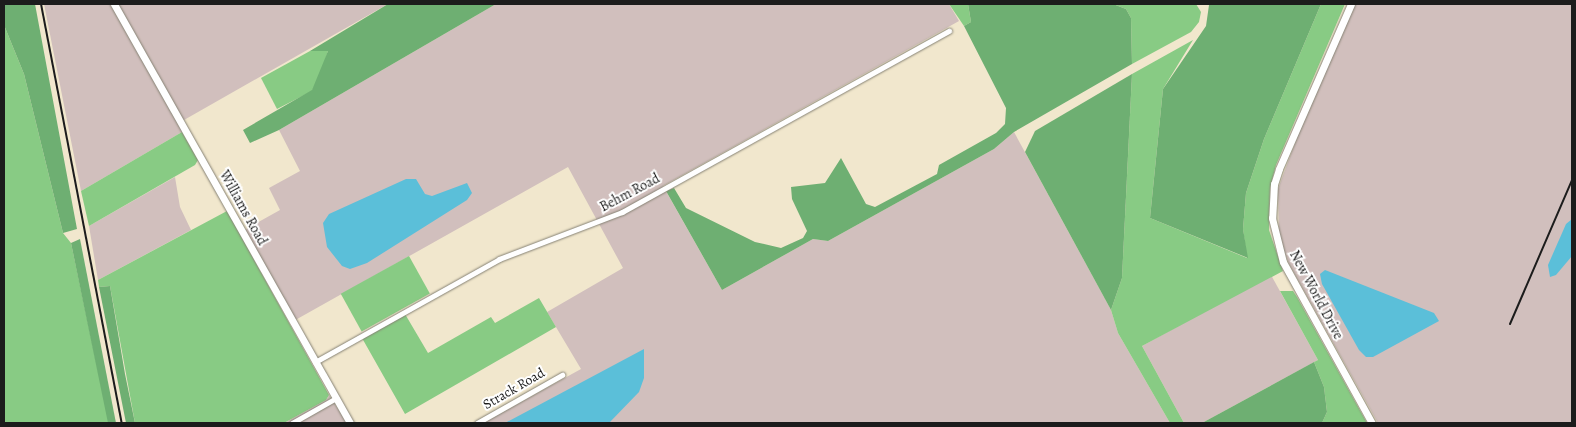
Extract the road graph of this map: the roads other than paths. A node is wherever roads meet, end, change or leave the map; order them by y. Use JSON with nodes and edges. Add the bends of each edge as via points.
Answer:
{"nodes":[{"id":1,"x":114,"y":4,"type":"edge"},
{"id":2,"x":1351,"y":4,"type":"edge"},
{"id":3,"x":949,"y":31,"type":"dead end"},
{"id":4,"x":315,"y":362,"type":"junction"},
{"id":5,"x":562,"y":375,"type":"dead end"},
{"id":6,"x":336,"y":398,"type":"junction"},
{"id":7,"x":292,"y":423,"type":"edge"},
{"id":8,"x":350,"y":423,"type":"edge"},
{"id":9,"x":477,"y":423,"type":"edge"},
{"id":10,"x":1372,"y":423,"type":"edge"}],
"edges":[{"from":1,"to":4,"type":"main road","name":"Williams Road"},
{"from":2,"to":10,"type":"main road","name":"New World Drive","via":[[1279,169],[1274,184],[1272,218],[1283,262]]},
{"from":3,"to":4,"type":"street","name":"Behm Road","via":[[622,212],[499,259]]},
{"from":4,"to":6,"type":"main road","name":"Williams Road"},
{"from":5,"to":9,"type":"street","name":"Strack Road"},
{"from":6,"to":7,"type":"street"},
{"from":6,"to":8,"type":"main road","name":"Williams Road"}]}
